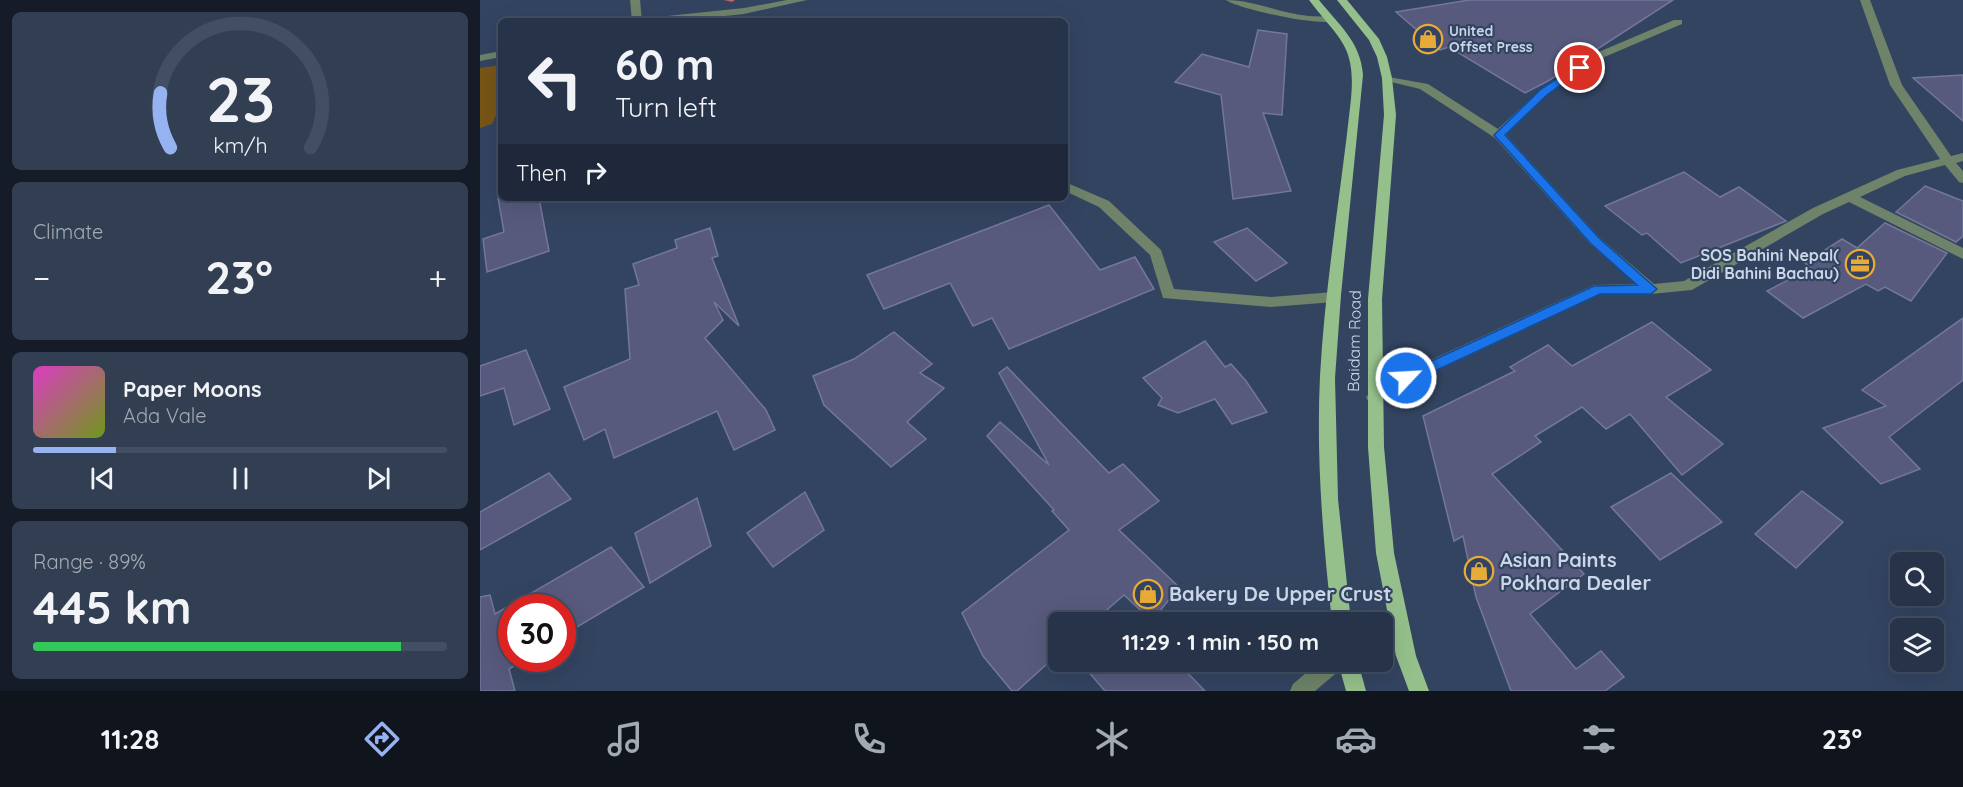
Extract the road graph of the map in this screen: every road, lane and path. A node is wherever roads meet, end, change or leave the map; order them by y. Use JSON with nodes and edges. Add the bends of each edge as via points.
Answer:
{"nodes":[{"id":1,"x":635,"y":0,"type":"edge"},
{"id":2,"x":802,"y":0,"type":"edge"},
{"id":3,"x":1231,"y":0,"type":"edge"},
{"id":4,"x":1314,"y":0,"type":"edge"},
{"id":5,"x":1342,"y":0,"type":"edge"},
{"id":6,"x":1865,"y":0,"type":"edge"},
{"id":7,"x":637,"y":18,"type":"edge"},
{"id":8,"x":677,"y":18,"type":"edge"},
{"id":9,"x":1331,"y":20,"type":"junction"},
{"id":10,"x":1678,"y":21,"type":"dead end"},
{"id":11,"x":498,"y":55,"type":"edge"},
{"id":12,"x":480,"y":58,"type":"edge"},
{"id":13,"x":1387,"y":78,"type":"junction"},
{"id":14,"x":1499,"y":135,"type":"junction"},
{"id":15,"x":1963,"y":157,"type":"edge"},
{"id":16,"x":1947,"y":160,"type":"junction"},
{"id":17,"x":1963,"y":178,"type":"edge"},
{"id":18,"x":1068,"y":187,"type":"edge"},
{"id":19,"x":1850,"y":197,"type":"junction"},
{"id":20,"x":1963,"y":254,"type":"edge"},
{"id":21,"x":1651,"y":289,"type":"junction"},
{"id":22,"x":1334,"y":297,"type":"junction"},
{"id":23,"x":1374,"y":397,"type":"junction"},
{"id":24,"x":1341,"y":612,"type":"edge"},
{"id":25,"x":1322,"y":672,"type":"edge"},
{"id":26,"x":1351,"y":672,"type":"edge"},
{"id":27,"x":1300,"y":691,"type":"edge"},
{"id":28,"x":1356,"y":691,"type":"edge"},
{"id":29,"x":1419,"y":691,"type":"edge"}],
"edges":[{"from":1,"to":7,"type":"street"},
{"from":2,"to":8,"type":"street"},
{"from":3,"to":9,"type":"street","via":[[1306,19]]},
{"from":4,"to":9,"type":"main road","name":"Baidam Road"},
{"from":5,"to":13,"type":"main road","name":"Baidam Road","via":[[1374,39]]},
{"from":6,"to":16,"type":"street","via":[[1896,85]]},
{"from":9,"to":22,"type":"main road","name":"Baidam Road","via":[[1349,43],[1358,77]]},
{"from":10,"to":14,"type":"street","via":[[1598,56],[1544,92]]},
{"from":11,"to":12,"type":"street"},
{"from":13,"to":14,"type":"street","via":[[1424,86]]},
{"from":13,"to":23,"type":"main road","name":"Baidam Road","via":[[1390,115],[1375,299]]},
{"from":14,"to":21,"type":"street","via":[[1595,241]]},
{"from":15,"to":16,"type":"street"},
{"from":16,"to":17,"type":"street"},
{"from":16,"to":19,"type":"street","via":[[1901,173]]},
{"from":18,"to":22,"type":"street","via":[[1104,204],[1156,253],[1168,294],[1271,302]]},
{"from":19,"to":20,"type":"street"},
{"from":19,"to":21,"type":"street","via":[[1818,211],[1687,286]]},
{"from":21,"to":23,"type":"street","via":[[1599,289],[1385,388]]},
{"from":22,"to":24,"type":"main road","name":"Baidam Road","via":[[1325,436]]},
{"from":23,"to":29,"type":"main road","name":"Baidam Road","via":[[1385,553],[1406,656]]},
{"from":25,"to":27,"type":"street"},
{"from":26,"to":28,"type":"main road"}]}
